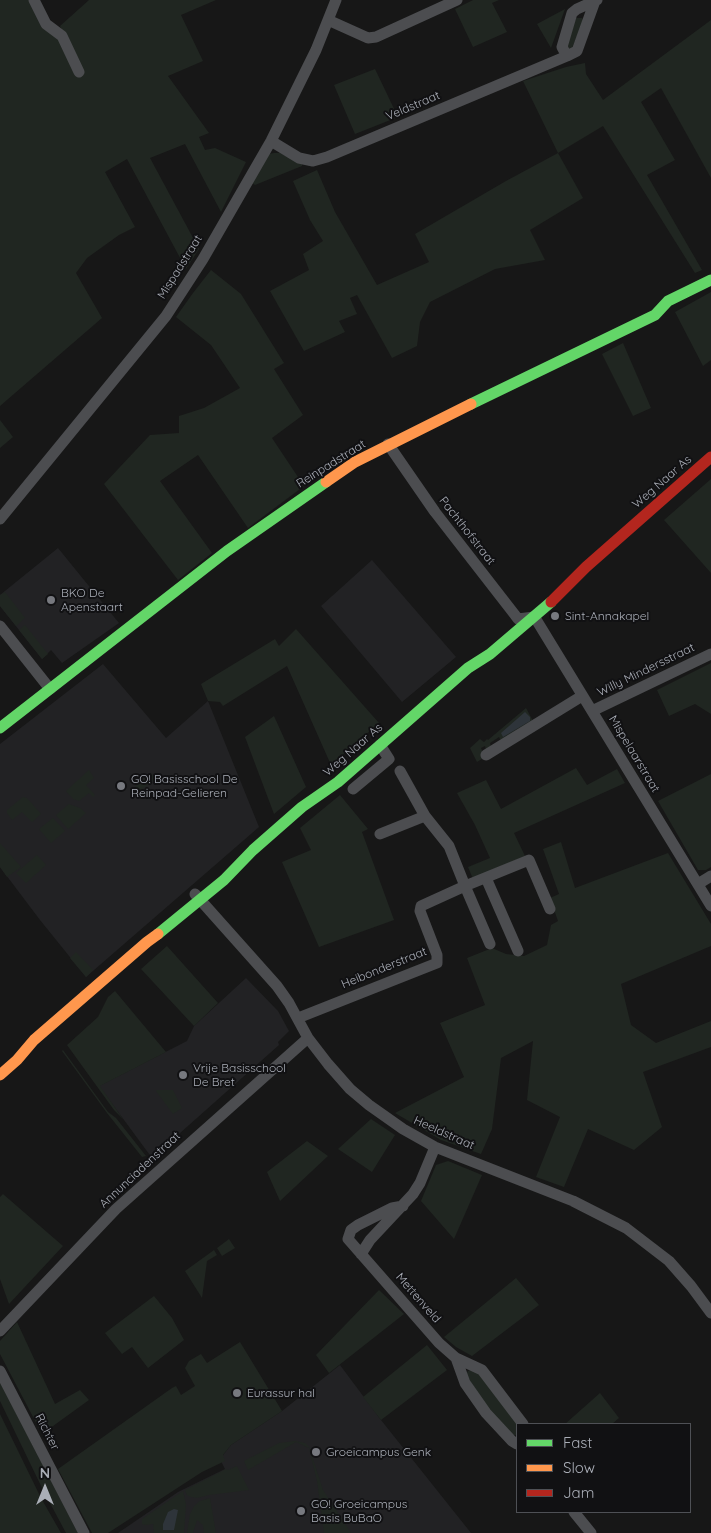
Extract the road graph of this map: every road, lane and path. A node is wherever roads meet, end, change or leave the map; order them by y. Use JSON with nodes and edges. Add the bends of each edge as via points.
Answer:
{"nodes":[{"id":1,"x":336,"y":0,"type":"edge"},
{"id":2,"x":457,"y":0,"type":"edge"},
{"id":3,"x":596,"y":1,"type":"edge"},
{"id":4,"x":35,"y":3,"type":"edge"},
{"id":5,"x":574,"y":4,"type":"edge"},
{"id":6,"x":328,"y":20,"type":"junction"},
{"id":7,"x":567,"y":56,"type":"junction"},
{"id":8,"x":79,"y":72,"type":"dead end"},
{"id":9,"x":271,"y":141,"type":"junction"},
{"id":10,"x":711,"y":280,"type":"edge"},
{"id":11,"x":388,"y":444,"type":"junction"},
{"id":12,"x":711,"y":457,"type":"edge"},
{"id":13,"x":0,"y":519,"type":"edge"},
{"id":14,"x":586,"y":567,"type":"junction"},
{"id":15,"x":534,"y":617,"type":"junction"},
{"id":16,"x":518,"y":619,"type":"junction"},
{"id":17,"x":0,"y":626,"type":"edge"},
{"id":18,"x":711,"y":654,"type":"edge"},
{"id":19,"x":468,"y":668,"type":"junction"},
{"id":20,"x":50,"y":688,"type":"junction"},
{"id":21,"x":582,"y":696,"type":"junction"},
{"id":22,"x":592,"y":711,"type":"junction"},
{"id":23,"x":0,"y":728,"type":"edge"},
{"id":24,"x":380,"y":745,"type":"junction"},
{"id":25,"x":486,"y":755,"type":"dead end"},
{"id":26,"x":400,"y":771,"type":"dead end"},
{"id":27,"x":353,"y":789,"type":"dead end"},
{"id":28,"x":425,"y":816,"type":"junction"},
{"id":29,"x":380,"y":834,"type":"dead end"},
{"id":30,"x":711,"y":876,"type":"edge"},
{"id":31,"x":486,"y":878,"type":"junction"},
{"id":32,"x":698,"y":884,"type":"junction"},
{"id":33,"x":465,"y":886,"type":"junction"},
{"id":34,"x":198,"y":897,"type":"junction"},
{"id":35,"x":711,"y":906,"type":"edge"},
{"id":36,"x":550,"y":909,"type":"dead end"},
{"id":37,"x":490,"y":944,"type":"dead end"},
{"id":38,"x":518,"y":951,"type":"dead end"},
{"id":39,"x":298,"y":1018,"type":"junction"},
{"id":40,"x":308,"y":1038,"type":"junction"},
{"id":41,"x":34,"y":1040,"type":"junction"},
{"id":42,"x":0,"y":1063,"type":"edge"},
{"id":43,"x":0,"y":1076,"type":"edge"},
{"id":44,"x":435,"y":1147,"type":"junction"},
{"id":45,"x":403,"y":1206,"type":"junction"},
{"id":46,"x":361,"y":1254,"type":"junction"},
{"id":47,"x":711,"y":1313,"type":"edge"},
{"id":48,"x":0,"y":1331,"type":"edge"},
{"id":49,"x":456,"y":1358,"type":"junction"},
{"id":50,"x":0,"y":1371,"type":"edge"},
{"id":51,"x":522,"y":1423,"type":"edge"},
{"id":52,"x":516,"y":1443,"type":"edge"},
{"id":53,"x":575,"y":1513,"type":"edge"},
{"id":54,"x":84,"y":1533,"type":"edge"},
{"id":55,"x":592,"y":1533,"type":"edge"}],
"edges":[{"from":1,"to":6,"type":"street","name":"Mispadstraat"},
{"from":2,"to":6,"type":"street","via":[[376,37],[368,38]]},
{"from":3,"to":5,"type":"street","name":"Veldstraat"},
{"from":3,"to":7,"type":"street","name":"Veldstraat","via":[[578,51]]},
{"from":4,"to":8,"type":"street","via":[[46,24],[62,36]]},
{"from":5,"to":7,"type":"street","name":"Veldstraat","via":[[562,46]]},
{"from":6,"to":9,"type":"street","name":"Mispadstraat"},
{"from":7,"to":9,"type":"street","name":"Veldstraat","via":[[327,157],[313,161],[298,158]]},
{"from":9,"to":13,"type":"street","name":"Mispadstraat","via":[[166,316]]},
{"from":10,"to":11,"type":"main road","name":"Reinpadstraat","via":[[668,301],[655,315]]},
{"from":11,"to":16,"type":"street","name":"Pachthofstraat","via":[[435,512]]},
{"from":11,"to":20,"type":"main road","name":"Reinpadstraat","via":[[355,462],[270,520]]},
{"from":12,"to":14,"type":"main road","name":"Weg Naar As"},
{"from":14,"to":15,"type":"main road","name":"Weg Naar As"},
{"from":14,"to":16,"type":"main road","name":"Weg Naar As","via":[[550,591]]},
{"from":15,"to":16,"type":"street"},
{"from":15,"to":19,"type":"main road","name":"Weg Naar As"},
{"from":15,"to":21,"type":"street","name":"Mispelaarstraat"},
{"from":16,"to":19,"type":"main road","name":"Weg Naar As"},
{"from":17,"to":20,"type":"street"},
{"from":18,"to":22,"type":"street","name":"Willy Mindersstraat"},
{"from":19,"to":24,"type":"main road","name":"Weg Naar As"},
{"from":20,"to":23,"type":"main road","name":"Reinpadstraat"},
{"from":21,"to":22,"type":"street","name":"Mispelaarstraat"},
{"from":21,"to":25,"type":"street"},
{"from":22,"to":32,"type":"street","name":"Mispelaarstraat"},
{"from":24,"to":27,"type":"street","via":[[389,759]]},
{"from":24,"to":34,"type":"main road","name":"Weg Naar As","via":[[253,850],[232,862]]},
{"from":26,"to":28,"type":"street"},
{"from":28,"to":29,"type":"street"},
{"from":28,"to":33,"type":"street","via":[[448,846]]},
{"from":30,"to":32,"type":"street"},
{"from":31,"to":33,"type":"street"},
{"from":31,"to":36,"type":"street","via":[[529,860]]},
{"from":31,"to":38,"type":"street"},
{"from":32,"to":35,"type":"street","name":"Mispelaarstraat"},
{"from":33,"to":37,"type":"street"},
{"from":33,"to":39,"type":"street","name":"Heibonderstraat","via":[[421,906],[437,963]]},
{"from":34,"to":39,"type":"street","name":"Heeldstraat","via":[[277,986]]},
{"from":34,"to":41,"type":"main road","name":"Weg Naar As","via":[[163,922],[146,942]]},
{"from":39,"to":40,"type":"street","name":"Heeldstraat"},
{"from":40,"to":44,"type":"street","name":"Heeldstraat","via":[[350,1089],[403,1130]]},
{"from":40,"to":48,"type":"street","name":"Annunciadenstraat","via":[[116,1209]]},
{"from":41,"to":42,"type":"main road","name":"Weg Naar As"},
{"from":41,"to":43,"type":"main road","name":"Weg Naar As"},
{"from":44,"to":45,"type":"street","via":[[420,1183]]},
{"from":44,"to":47,"type":"street","name":"Heeldstraat","via":[[573,1201],[626,1228],[669,1262]]},
{"from":45,"to":46,"type":"street"},
{"from":45,"to":46,"type":"street","name":"Mettenveld","via":[[392,1208],[351,1230],[348,1239]]},
{"from":46,"to":49,"type":"street","name":"Mettenveld"},
{"from":49,"to":51,"type":"street","name":"Mettenveld","via":[[482,1370]]},
{"from":49,"to":52,"type":"street","name":"Mettenveld","via":[[465,1382],[486,1413]]},
{"from":50,"to":54,"type":"street","name":"Richter"},
{"from":53,"to":55,"type":"street"}]}
